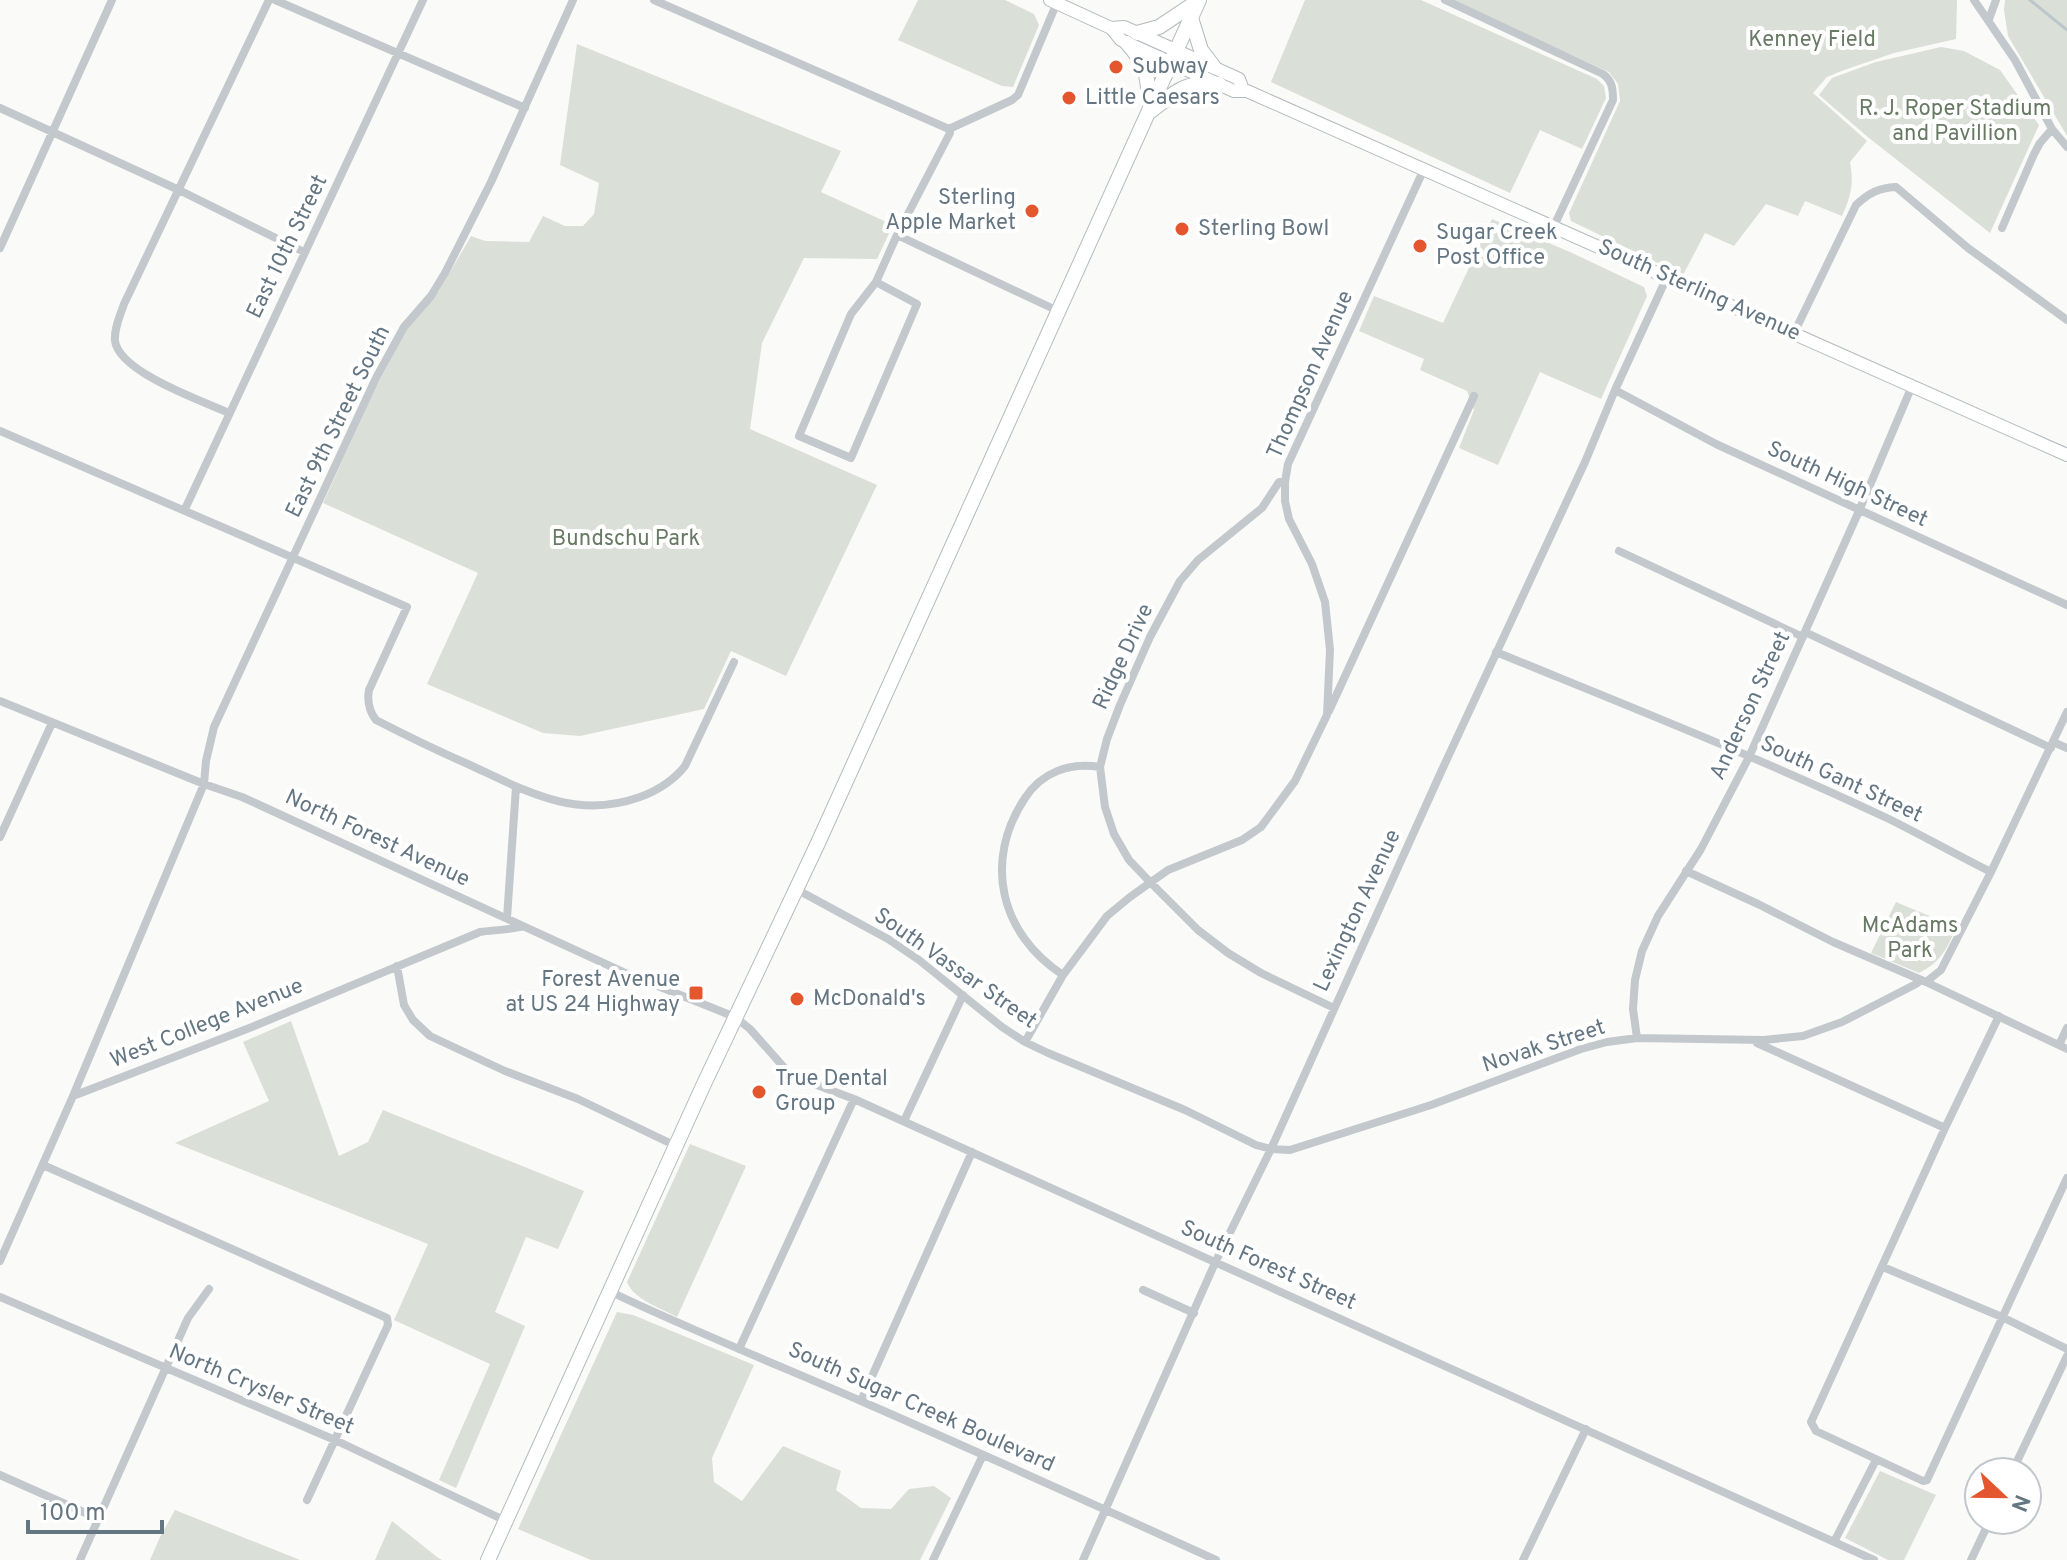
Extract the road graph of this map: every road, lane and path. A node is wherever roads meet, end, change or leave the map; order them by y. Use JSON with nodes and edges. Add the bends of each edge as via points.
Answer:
{"nodes":[{"id":1,"x":112,"y":0,"type":"edge"},
{"id":2,"x":272,"y":0,"type":"edge"},
{"id":3,"x":423,"y":0,"type":"edge"},
{"id":4,"x":573,"y":0,"type":"edge"},
{"id":5,"x":654,"y":0,"type":"edge"},
{"id":6,"x":1199,"y":0,"type":"edge"},
{"id":7,"x":1445,"y":0,"type":"edge"},
{"id":8,"x":1974,"y":0,"type":"edge"},
{"id":9,"x":1996,"y":0,"type":"edge"},
{"id":10,"x":1055,"y":1,"type":"edge"},
{"id":11,"x":1191,"y":18,"type":"junction"},
{"id":12,"x":1989,"y":19,"type":"junction"},
{"id":13,"x":1132,"y":38,"type":"junction"},
{"id":14,"x":399,"y":53,"type":"junction"},
{"id":15,"x":1173,"y":56,"type":"junction"},
{"id":16,"x":1214,"y":67,"type":"junction"},
{"id":17,"x":1219,"y":84,"type":"junction"},
{"id":18,"x":1243,"y":90,"type":"junction"},
{"id":19,"x":0,"y":108,"type":"edge"},
{"id":20,"x":525,"y":108,"type":"junction"},
{"id":21,"x":1149,"y":111,"type":"junction"},
{"id":22,"x":949,"y":129,"type":"junction"},
{"id":23,"x":2052,"y":129,"type":"junction"},
{"id":24,"x":53,"y":131,"type":"junction"},
{"id":25,"x":2067,"y":147,"type":"edge"},
{"id":26,"x":1424,"y":169,"type":"junction"},
{"id":27,"x":179,"y":190,"type":"junction"},
{"id":28,"x":1554,"y":226,"type":"junction"},
{"id":29,"x":2002,"y":228,"type":"dead end"},
{"id":30,"x":897,"y":235,"type":"junction"},
{"id":31,"x":0,"y":248,"type":"edge"},
{"id":32,"x":304,"y":252,"type":"junction"},
{"id":33,"x":1667,"y":277,"type":"junction"},
{"id":34,"x":876,"y":282,"type":"junction"},
{"id":35,"x":1058,"y":311,"type":"junction"},
{"id":36,"x":2067,"y":320,"type":"edge"},
{"id":37,"x":1794,"y":333,"type":"junction"},
{"id":38,"x":1912,"y":386,"type":"junction"},
{"id":39,"x":1615,"y":390,"type":"junction"},
{"id":40,"x":1474,"y":396,"type":"dead end"},
{"id":41,"x":229,"y":413,"type":"junction"},
{"id":42,"x":0,"y":431,"type":"edge"},
{"id":43,"x":2067,"y":455,"type":"edge"},
{"id":44,"x":1285,"y":482,"type":"junction"},
{"id":45,"x":185,"y":509,"type":"junction"},
{"id":46,"x":1859,"y":511,"type":"junction"},
{"id":47,"x":1619,"y":551,"type":"dead end"},
{"id":48,"x":295,"y":557,"type":"junction"},
{"id":49,"x":2067,"y":605,"type":"edge"},
{"id":50,"x":1804,"y":635,"type":"junction"},
{"id":51,"x":1496,"y":652,"type":"junction"},
{"id":52,"x":734,"y":662,"type":"dead end"},
{"id":53,"x":0,"y":701,"type":"edge"},
{"id":54,"x":2067,"y":712,"type":"edge"},
{"id":55,"x":1327,"y":715,"type":"junction"},
{"id":56,"x":52,"y":723,"type":"junction"},
{"id":57,"x":2052,"y":745,"type":"junction"},
{"id":58,"x":2067,"y":748,"type":"edge"},
{"id":59,"x":1749,"y":757,"type":"junction"},
{"id":60,"x":1100,"y":767,"type":"junction"},
{"id":61,"x":204,"y":784,"type":"junction"},
{"id":62,"x":516,"y":787,"type":"junction"},
{"id":63,"x":0,"y":837,"type":"edge"},
{"id":64,"x":1686,"y":871,"type":"junction"},
{"id":65,"x":1991,"y":872,"type":"junction"},
{"id":66,"x":1150,"y":882,"type":"junction"},
{"id":67,"x":796,"y":889,"type":"junction"},
{"id":68,"x":507,"y":918,"type":"junction"},
{"id":69,"x":523,"y":926,"type":"junction"},
{"id":70,"x":397,"y":966,"type":"junction"},
{"id":71,"x":1063,"y":975,"type":"junction"},
{"id":72,"x":1924,"y":981,"type":"junction"},
{"id":73,"x":963,"y":995,"type":"junction"},
{"id":74,"x":1334,"y":1008,"type":"junction"},
{"id":75,"x":1999,"y":1016,"type":"junction"},
{"id":76,"x":735,"y":1017,"type":"junction"},
{"id":77,"x":2067,"y":1028,"type":"edge"},
{"id":78,"x":1637,"y":1038,"type":"junction"},
{"id":79,"x":1750,"y":1040,"type":"junction"},
{"id":80,"x":1025,"y":1042,"type":"junction"},
{"id":81,"x":2063,"y":1047,"type":"edge"},
{"id":82,"x":73,"y":1096,"type":"junction"},
{"id":83,"x":854,"y":1099,"type":"junction"},
{"id":84,"x":904,"y":1121,"type":"junction"},
{"id":85,"x":1945,"y":1128,"type":"junction"},
{"id":86,"x":676,"y":1146,"type":"junction"},
{"id":87,"x":1271,"y":1149,"type":"junction"},
{"id":88,"x":972,"y":1152,"type":"junction"},
{"id":89,"x":43,"y":1165,"type":"junction"},
{"id":90,"x":2067,"y":1178,"type":"edge"},
{"id":91,"x":0,"y":1261,"type":"edge"},
{"id":92,"x":1215,"y":1263,"type":"junction"},
{"id":93,"x":1883,"y":1267,"type":"junction"},
{"id":94,"x":209,"y":1289,"type":"dead end"},
{"id":95,"x":1143,"y":1290,"type":"dead end"},
{"id":96,"x":611,"y":1292,"type":"junction"},
{"id":97,"x":0,"y":1297,"type":"edge"},
{"id":98,"x":1194,"y":1313,"type":"junction"},
{"id":99,"x":2002,"y":1317,"type":"junction"},
{"id":100,"x":739,"y":1349,"type":"junction"},
{"id":101,"x":2067,"y":1349,"type":"edge"},
{"id":102,"x":2067,"y":1356,"type":"edge"},
{"id":103,"x":165,"y":1368,"type":"junction"},
{"id":104,"x":861,"y":1401,"type":"junction"},
{"id":105,"x":1586,"y":1429,"type":"junction"},
{"id":106,"x":335,"y":1440,"type":"junction"},
{"id":107,"x":983,"y":1455,"type":"junction"},
{"id":108,"x":2020,"y":1456,"type":"edge"},
{"id":109,"x":1876,"y":1460,"type":"junction"},
{"id":110,"x":0,"y":1475,"type":"edge"},
{"id":111,"x":307,"y":1500,"type":"dead end"},
{"id":112,"x":1105,"y":1509,"type":"junction"},
{"id":113,"x":99,"y":1519,"type":"junction"},
{"id":114,"x":506,"y":1521,"type":"junction"},
{"id":115,"x":1982,"y":1536,"type":"edge"},
{"id":116,"x":1834,"y":1542,"type":"junction"},
{"id":117,"x":1858,"y":1557,"type":"edge"},
{"id":118,"x":80,"y":1560,"type":"edge"},
{"id":119,"x":488,"y":1560,"type":"edge"},
{"id":120,"x":933,"y":1560,"type":"edge"},
{"id":121,"x":1083,"y":1560,"type":"edge"},
{"id":122,"x":1216,"y":1560,"type":"edge"},
{"id":123,"x":1523,"y":1560,"type":"edge"},
{"id":124,"x":1874,"y":1560,"type":"edge"},
{"id":125,"x":1971,"y":1560,"type":"edge"}],
"edges":[{"from":1,"to":24,"type":"street"},
{"from":2,"to":14,"type":"street"},
{"from":2,"to":27,"type":"street"},
{"from":3,"to":14,"type":"street","name":"East 10th Street"},
{"from":4,"to":20,"type":"street","name":"East 9th Street South"},
{"from":5,"to":22,"type":"street"},
{"from":6,"to":11,"type":"main road"},
{"from":6,"to":13,"type":"main road"},
{"from":7,"to":28,"type":"street","via":[[1609,78],[1613,100]]},
{"from":8,"to":12,"type":"street"},
{"from":9,"to":12,"type":"street"},
{"from":10,"to":13,"type":"main road","name":"South Sterling Avenue","via":[[1111,28],[1121,40]]},
{"from":10,"to":22,"type":"street","via":[[1018,95]]},
{"from":11,"to":15,"type":"main road"},
{"from":11,"to":16,"type":"main road","via":[[1201,50]]},
{"from":12,"to":23,"type":"street"},
{"from":13,"to":15,"type":"main road","name":"South Sterling Avenue"},
{"from":13,"to":21,"type":"main road","via":[[1145,68]]},
{"from":14,"to":20,"type":"street"},
{"from":14,"to":32,"type":"street","name":"East 10th Street"},
{"from":15,"to":16,"type":"main road","name":"South Sterling Avenue"},
{"from":15,"to":17,"type":"main road","name":"South Sterling Avenue"},
{"from":15,"to":21,"type":"main road"},
{"from":16,"to":18,"type":"main road","name":"South Sterling Avenue","via":[[1239,79]]},
{"from":17,"to":18,"type":"main road","name":"South Sterling Avenue"},
{"from":17,"to":21,"type":"main road","via":[[1188,85]]},
{"from":18,"to":26,"type":"main road","name":"South Sterling Avenue"},
{"from":19,"to":24,"type":"street"},
{"from":20,"to":48,"type":"street","name":"East 9th Street South","via":[[445,273],[404,327],[376,378]]},
{"from":21,"to":35,"type":"main road"},
{"from":22,"to":30,"type":"street"},
{"from":23,"to":25,"type":"street"},
{"from":23,"to":29,"type":"street","via":[[2034,154]]},
{"from":24,"to":27,"type":"street"},
{"from":24,"to":31,"type":"street"},
{"from":26,"to":28,"type":"main road","name":"South Sterling Avenue"},
{"from":26,"to":44,"type":"street","name":"Thompson Avenue","via":[[1288,464]]},
{"from":27,"to":32,"type":"street"},
{"from":27,"to":41,"type":"street","via":[[124,304],[115,342],[124,358],[146,374]]},
{"from":28,"to":33,"type":"main road","name":"South Sterling Avenue"},
{"from":30,"to":34,"type":"street"},
{"from":30,"to":35,"type":"street"},
{"from":32,"to":41,"type":"street","name":"East 10th Street"},
{"from":33,"to":37,"type":"main road","name":"South Sterling Avenue"},
{"from":33,"to":39,"type":"street","name":"Lexington Avenue"},
{"from":34,"to":34,"type":"street","via":[[917,304],[851,458],[799,436],[851,314]]},
{"from":35,"to":67,"type":"main road"},
{"from":36,"to":37,"type":"street","via":[[1896,187],[1880,188],[1856,205]]},
{"from":37,"to":38,"type":"main road","name":"South Sterling Avenue"},
{"from":38,"to":43,"type":"main road","name":"South Sterling Avenue"},
{"from":38,"to":46,"type":"street","name":"Anderson Street"},
{"from":39,"to":46,"type":"street","name":"South High Street"},
{"from":39,"to":51,"type":"street","name":"Lexington Avenue"},
{"from":40,"to":55,"type":"street"},
{"from":41,"to":45,"type":"street","name":"East 10th Street"},
{"from":42,"to":45,"type":"street"},
{"from":44,"to":55,"type":"street","name":"Thompson Avenue","via":[[1289,519],[1325,602],[1330,650]]},
{"from":44,"to":60,"type":"street","name":"Ridge Drive","via":[[1279,482],[1262,508],[1180,581],[1126,692]]},
{"from":45,"to":48,"type":"street"},
{"from":46,"to":49,"type":"street","name":"South High Street"},
{"from":46,"to":50,"type":"street","name":"Anderson Street"},
{"from":47,"to":50,"type":"street"},
{"from":48,"to":61,"type":"street","name":"East 9th Street South","via":[[214,727]]},
{"from":48,"to":62,"type":"street","via":[[407,607],[369,690],[376,720]]},
{"from":50,"to":57,"type":"street"},
{"from":50,"to":59,"type":"street","name":"Anderson Street"},
{"from":51,"to":59,"type":"street","name":"South Gant Street"},
{"from":51,"to":74,"type":"street","name":"Lexington Avenue"},
{"from":52,"to":62,"type":"street","via":[[685,766],[667,785],[624,803],[591,807],[553,802]]},
{"from":53,"to":56,"type":"street","name":"North Forest Avenue"},
{"from":54,"to":57,"type":"street"},
{"from":55,"to":66,"type":"street","name":"Thompson Avenue","via":[[1295,781],[1261,827]]},
{"from":56,"to":61,"type":"street","name":"North Forest Avenue"},
{"from":56,"to":63,"type":"street"},
{"from":57,"to":58,"type":"street"},
{"from":57,"to":65,"type":"street"},
{"from":59,"to":64,"type":"street","name":"Anderson Street"},
{"from":59,"to":65,"type":"street","name":"South Gant Street"},
{"from":60,"to":66,"type":"street","name":"Ridge Drive","via":[[1114,834]]},
{"from":60,"to":71,"type":"street","via":[[1070,767],[1041,779],[1016,811],[1002,850],[1002,884],[1015,923],[1032,950]]},
{"from":61,"to":68,"type":"street","name":"North Forest Avenue"},
{"from":61,"to":82,"type":"street","name":"East 9th Street South"},
{"from":62,"to":68,"type":"street"},
{"from":64,"to":72,"type":"street"},
{"from":64,"to":78,"type":"street","name":"Anderson Street","via":[[1642,951],[1633,1009]]},
{"from":65,"to":72,"type":"street","via":[[1941,970]]},
{"from":66,"to":71,"type":"street","name":"Thompson Avenue","via":[[1107,916]]},
{"from":66,"to":74,"type":"street","name":"Ridge Drive","via":[[1228,953]]},
{"from":67,"to":73,"type":"street","name":"South Vassar Street","via":[[888,939]]},
{"from":67,"to":76,"type":"main road"},
{"from":68,"to":69,"type":"street","name":"North Forest Avenue"},
{"from":69,"to":70,"type":"street","name":"West College Avenue","via":[[480,932]]},
{"from":69,"to":76,"type":"street","name":"North Forest Avenue"},
{"from":70,"to":82,"type":"street","name":"West College Avenue"},
{"from":70,"to":86,"type":"street","via":[[404,1005],[430,1036]]},
{"from":71,"to":80,"type":"street","name":"Thompson Avenue"},
{"from":72,"to":75,"type":"street"},
{"from":72,"to":79,"type":"street","name":"Novak Street","via":[[1803,1036]]},
{"from":73,"to":80,"type":"street","name":"South Vassar Street"},
{"from":73,"to":84,"type":"street"},
{"from":74,"to":87,"type":"street","name":"Lexington Avenue"},
{"from":75,"to":81,"type":"street"},
{"from":75,"to":85,"type":"street"},
{"from":76,"to":83,"type":"street","name":"South Forest Street","via":[[798,1078]]},
{"from":76,"to":86,"type":"main road"},
{"from":77,"to":81,"type":"street"},
{"from":78,"to":79,"type":"street","name":"Novak Street"},
{"from":78,"to":87,"type":"street","name":"Novak Street","via":[[1581,1049],[1290,1150]]},
{"from":79,"to":85,"type":"street"},
{"from":80,"to":87,"type":"street","name":"South Vassar Street"},
{"from":82,"to":89,"type":"street"},
{"from":83,"to":84,"type":"street","name":"South Forest Street"},
{"from":83,"to":100,"type":"street"},
{"from":84,"to":88,"type":"street","name":"South Forest Street"},
{"from":85,"to":93,"type":"street"},
{"from":86,"to":96,"type":"main road"},
{"from":87,"to":92,"type":"street","name":"Lexington Avenue"},
{"from":88,"to":92,"type":"street","name":"South Forest Street"},
{"from":88,"to":104,"type":"street"},
{"from":89,"to":91,"type":"street"},
{"from":89,"to":106,"type":"street","via":[[387,1318]]},
{"from":90,"to":99,"type":"street"},
{"from":92,"to":98,"type":"street","name":"Lexington Avenue"},
{"from":92,"to":105,"type":"street","name":"South Forest Street"},
{"from":93,"to":99,"type":"street"},
{"from":93,"to":109,"type":"street","via":[[1811,1422],[1816,1431]]},
{"from":94,"to":103,"type":"street","via":[[188,1318]]},
{"from":95,"to":98,"type":"street"},
{"from":96,"to":100,"type":"street","name":"South Sugar Creek Boulevard"},
{"from":96,"to":114,"type":"main road"},
{"from":97,"to":103,"type":"street","name":"North Crysler Street"},
{"from":98,"to":112,"type":"street","name":"Lexington Avenue"},
{"from":99,"to":101,"type":"street"},
{"from":99,"to":109,"type":"street","via":[[1927,1480]]},
{"from":100,"to":104,"type":"street","name":"South Sugar Creek Boulevard"},
{"from":102,"to":108,"type":"street"},
{"from":103,"to":106,"type":"street","name":"North Crysler Street"},
{"from":103,"to":113,"type":"street"},
{"from":104,"to":107,"type":"street","name":"South Sugar Creek Boulevard"},
{"from":105,"to":116,"type":"street","name":"South Forest Street"},
{"from":105,"to":123,"type":"street"},
{"from":106,"to":111,"type":"street"},
{"from":106,"to":114,"type":"street","name":"North Crysler Street"},
{"from":107,"to":112,"type":"street","name":"South Sugar Creek Boulevard"},
{"from":107,"to":120,"type":"street"},
{"from":109,"to":116,"type":"street"},
{"from":110,"to":113,"type":"street"},
{"from":112,"to":121,"type":"street","name":"Lexington Avenue"},
{"from":112,"to":122,"type":"street","name":"South Sugar Creek Boulevard"},
{"from":113,"to":118,"type":"street"},
{"from":114,"to":119,"type":"main road"},
{"from":115,"to":125,"type":"street"},
{"from":116,"to":117,"type":"street","name":"South Forest Street"},
{"from":117,"to":124,"type":"street","name":"South Forest Street"}]}
